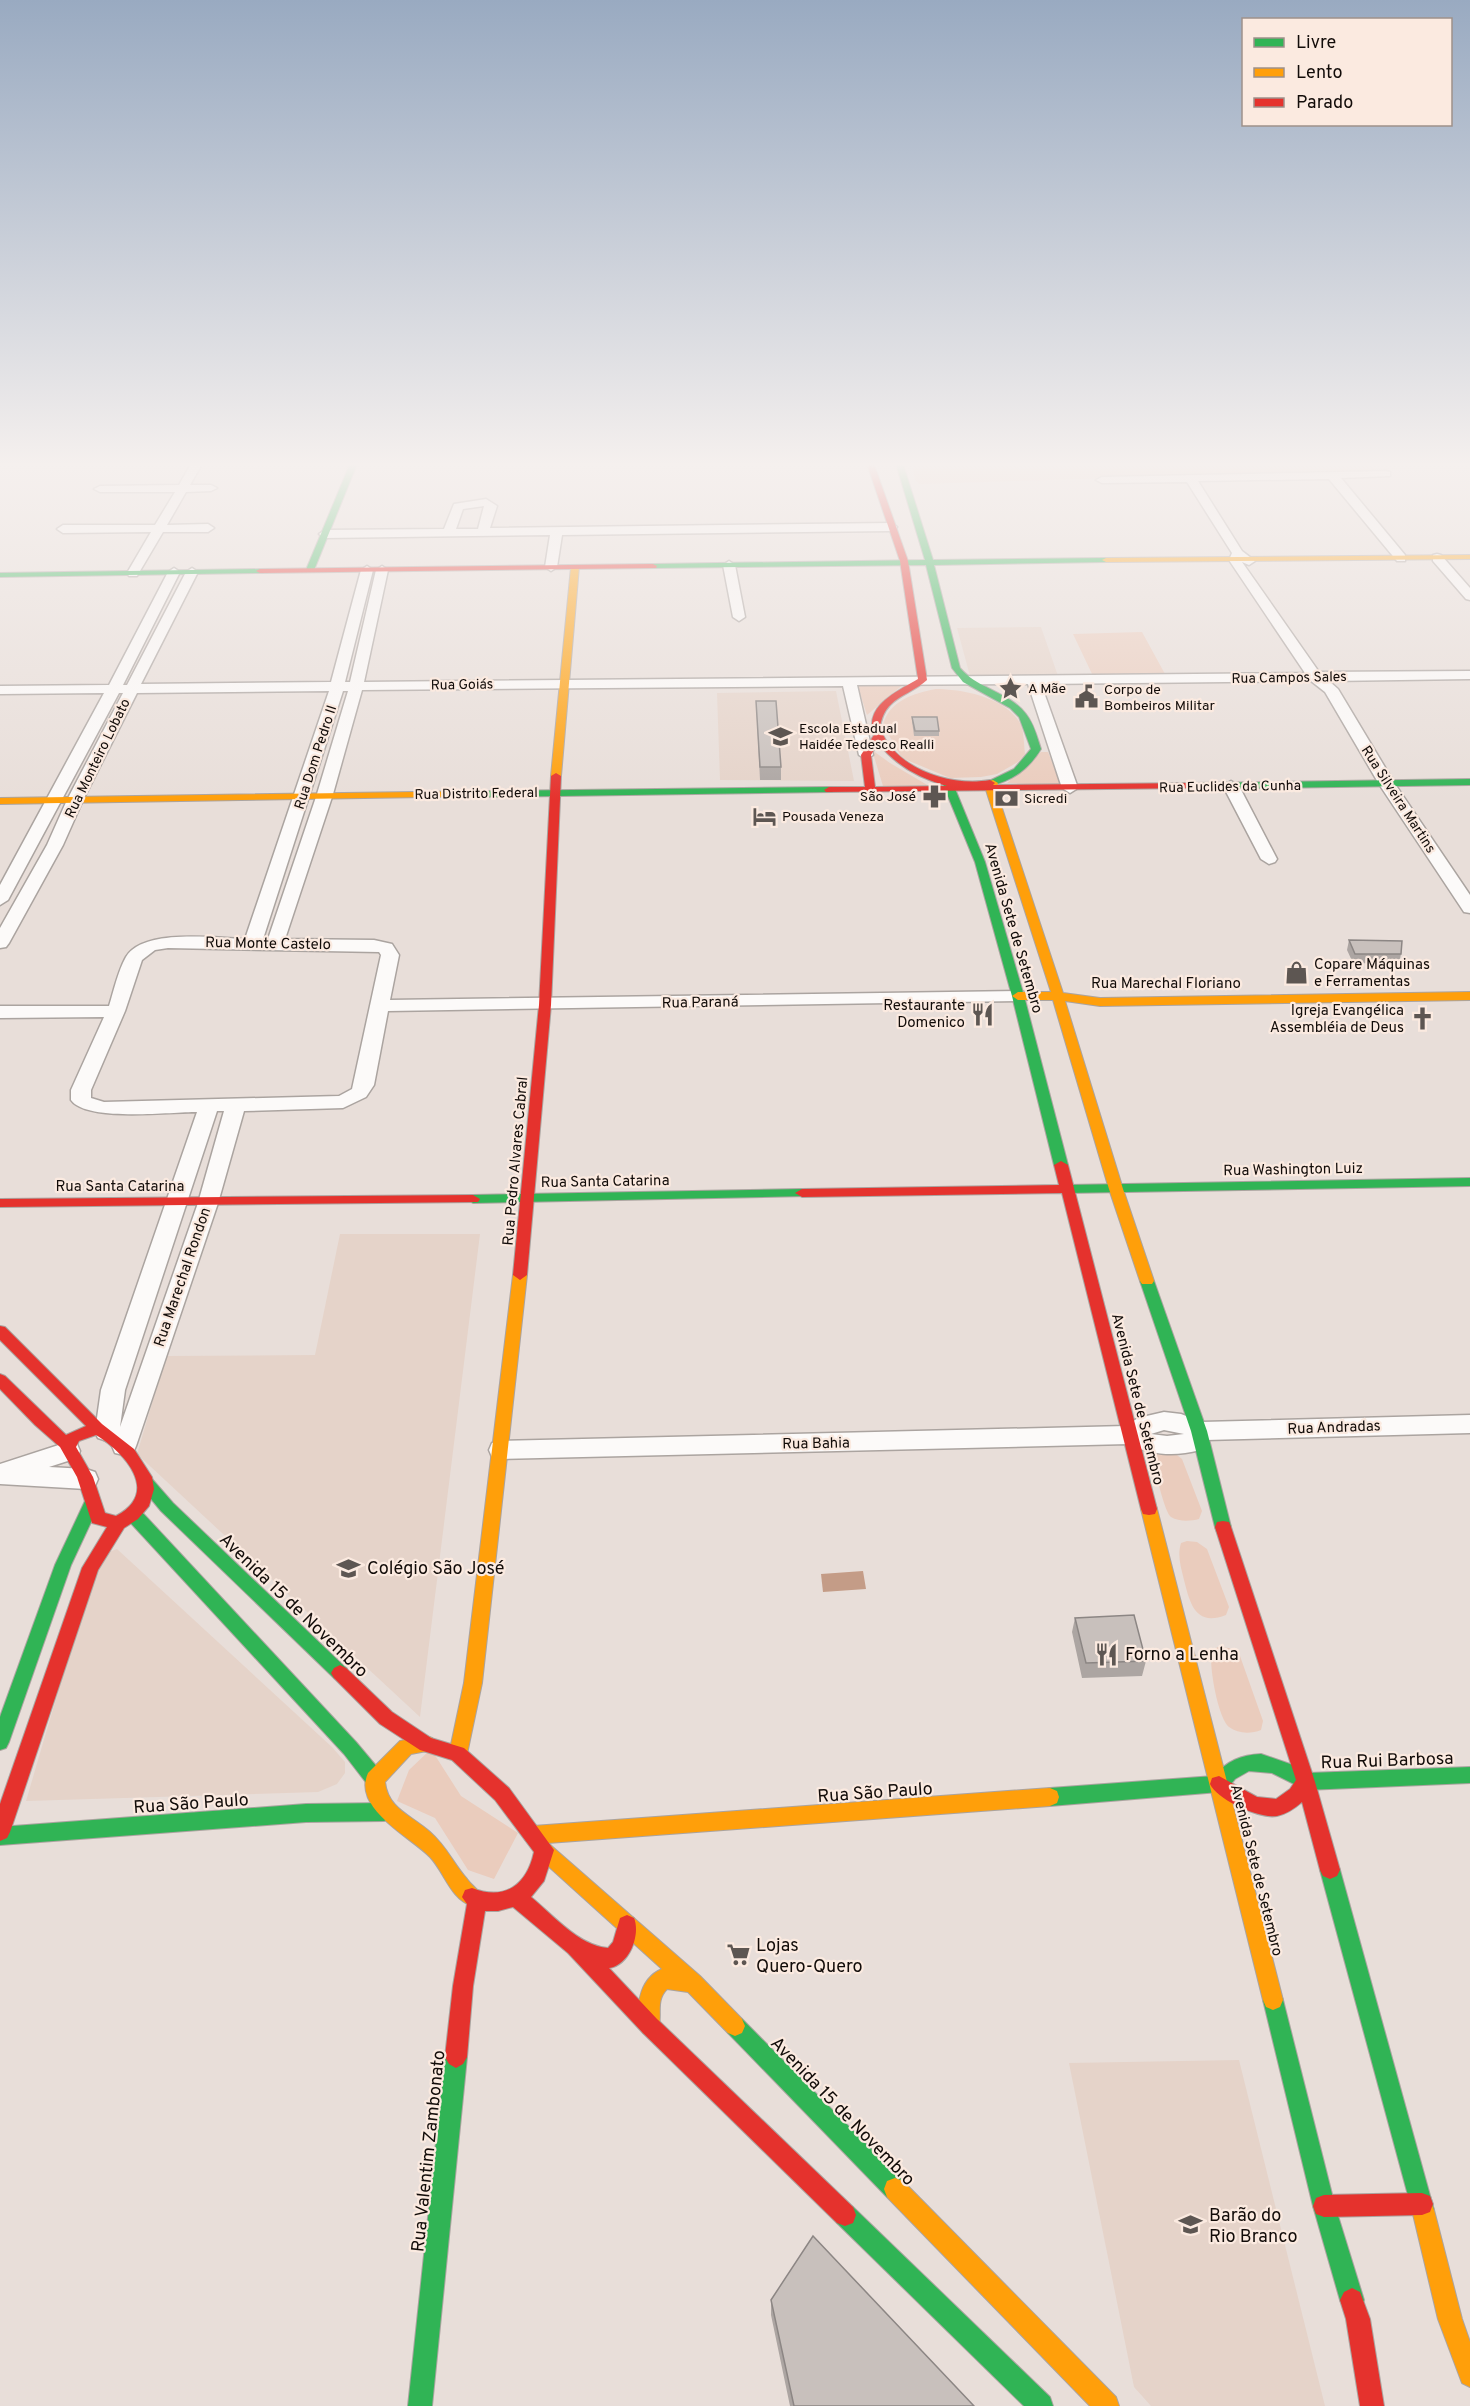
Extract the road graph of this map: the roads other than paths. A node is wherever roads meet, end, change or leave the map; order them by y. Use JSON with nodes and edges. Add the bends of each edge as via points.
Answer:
{"nodes":[{"id":1,"x":172,"y":576,"type":"edge"},
{"id":2,"x":190,"y":576,"type":"edge"},
{"id":3,"x":365,"y":576,"type":"edge"},
{"id":4,"x":381,"y":576,"type":"edge"},
{"id":5,"x":574,"y":576,"type":"edge"},
{"id":6,"x":731,"y":576,"type":"edge"},
{"id":7,"x":906,"y":576,"type":"edge"},
{"id":8,"x":933,"y":576,"type":"edge"},
{"id":9,"x":1253,"y":576,"type":"edge"},
{"id":10,"x":1453,"y":576,"type":"edge"},
{"id":11,"x":1470,"y":596,"type":"edge"},
{"id":12,"x":739,"y":617,"type":"dead end"},
{"id":13,"x":1470,"y":675,"type":"edge"},
{"id":14,"x":1033,"y":679,"type":"junction"},
{"id":15,"x":1325,"y":681,"type":"junction"},
{"id":16,"x":969,"y":682,"type":"junction"},
{"id":17,"x":919,"y":683,"type":"junction"},
{"id":18,"x":850,"y":684,"type":"junction"},
{"id":19,"x":565,"y":686,"type":"junction"},
{"id":20,"x":355,"y":688,"type":"junction"},
{"id":21,"x":337,"y":689,"type":"junction"},
{"id":22,"x":131,"y":690,"type":"junction"},
{"id":23,"x":113,"y":691,"type":"junction"},
{"id":24,"x":4,"y":693,"type":"edge"},
{"id":25,"x":857,"y":710,"type":"junction"},
{"id":26,"x":1044,"y":711,"type":"junction"},
{"id":27,"x":877,"y":732,"type":"junction"},
{"id":28,"x":1032,"y":733,"type":"junction"},
{"id":29,"x":1058,"y":753,"type":"junction"},
{"id":30,"x":866,"y":755,"type":"junction"},
{"id":31,"x":865,"y":782,"type":"junction"},
{"id":32,"x":1470,"y":782,"type":"edge"},
{"id":33,"x":1387,"y":784,"type":"junction"},
{"id":34,"x":992,"y":786,"type":"junction"},
{"id":35,"x":1231,"y":786,"type":"junction"},
{"id":36,"x":556,"y":787,"type":"junction"},
{"id":37,"x":950,"y":787,"type":"junction"},
{"id":38,"x":1070,"y":788,"type":"junction"},
{"id":39,"x":304,"y":792,"type":"junction"},
{"id":40,"x":326,"y":792,"type":"junction"},
{"id":41,"x":0,"y":793,"type":"edge"},
{"id":42,"x":77,"y":796,"type":"junction"},
{"id":43,"x":55,"y":797,"type":"junction"},
{"id":44,"x":0,"y":801,"type":"edge"},
{"id":45,"x":1269,"y":859,"type":"dead end"},
{"id":46,"x":996,"y":861,"type":"junction"},
{"id":47,"x":0,"y":900,"type":"edge"},
{"id":48,"x":1470,"y":908,"type":"edge"},
{"id":49,"x":253,"y":942,"type":"junction"},
{"id":50,"x":275,"y":943,"type":"junction"},
{"id":51,"x":0,"y":944,"type":"edge"},
{"id":52,"x":1470,"y":984,"type":"edge"},
{"id":53,"x":1018,"y":996,"type":"junction"},
{"id":54,"x":1058,"y":996,"type":"junction"},
{"id":55,"x":1470,"y":996,"type":"edge"},
{"id":56,"x":545,"y":1005,"type":"junction"},
{"id":57,"x":381,"y":1006,"type":"junction"},
{"id":58,"x":116,"y":1011,"type":"junction"},
{"id":59,"x":0,"y":1012,"type":"edge"},
{"id":60,"x":209,"y":1106,"type":"junction"},
{"id":61,"x":236,"y":1106,"type":"junction"},
{"id":62,"x":1470,"y":1182,"type":"edge"},
{"id":63,"x":1116,"y":1189,"type":"junction"},
{"id":64,"x":1067,"y":1190,"type":"junction"},
{"id":65,"x":529,"y":1198,"type":"junction"},
{"id":66,"x":0,"y":1203,"type":"edge"},
{"id":67,"x":176,"y":1203,"type":"junction"},
{"id":68,"x":208,"y":1203,"type":"junction"},
{"id":69,"x":188,"y":1258,"type":"junction"},
{"id":70,"x":158,"y":1259,"type":"junction"},
{"id":71,"x":0,"y":1331,"type":"edge"},
{"id":72,"x":0,"y":1380,"type":"edge"},
{"id":73,"x":1470,"y":1424,"type":"edge"},
{"id":74,"x":1199,"y":1431,"type":"junction"},
{"id":75,"x":109,"y":1435,"type":"junction"},
{"id":76,"x":1131,"y":1435,"type":"junction"},
{"id":77,"x":68,"y":1448,"type":"junction"},
{"id":78,"x":501,"y":1450,"type":"junction"},
{"id":79,"x":1,"y":1474,"type":"edge"},
{"id":80,"x":86,"y":1479,"type":"junction"},
{"id":81,"x":146,"y":1483,"type":"junction"},
{"id":82,"x":91,"y":1505,"type":"junction"},
{"id":83,"x":133,"y":1514,"type":"junction"},
{"id":84,"x":118,"y":1523,"type":"junction"},
{"id":85,"x":0,"y":1742,"type":"edge"},
{"id":86,"x":426,"y":1744,"type":"junction"},
{"id":87,"x":458,"y":1754,"type":"junction"},
{"id":88,"x":1470,"y":1775,"type":"edge"},
{"id":89,"x":375,"y":1779,"type":"junction"},
{"id":90,"x":1306,"y":1782,"type":"junction"},
{"id":91,"x":1219,"y":1784,"type":"junction"},
{"id":92,"x":384,"y":1812,"type":"junction"},
{"id":93,"x":0,"y":1834,"type":"edge"},
{"id":94,"x":533,"y":1835,"type":"junction"},
{"id":95,"x":544,"y":1850,"type":"junction"},
{"id":96,"x":515,"y":1896,"type":"junction"},
{"id":97,"x":477,"y":1901,"type":"junction"},
{"id":98,"x":627,"y":1925,"type":"junction"},
{"id":99,"x":575,"y":1946,"type":"junction"},
{"id":100,"x":693,"y":1983,"type":"junction"},
{"id":101,"x":650,"y":2026,"type":"junction"},
{"id":102,"x":1422,"y":2204,"type":"junction"},
{"id":103,"x":1324,"y":2206,"type":"junction"},
{"id":104,"x":1470,"y":2375,"type":"edge"},
{"id":105,"x":420,"y":2406,"type":"edge"},
{"id":106,"x":1041,"y":2406,"type":"edge"},
{"id":107,"x":1107,"y":2406,"type":"edge"},
{"id":108,"x":1372,"y":2406,"type":"edge"}],
"edges":[{"from":1,"to":23,"type":"street","name":"Rua Monteiro Lobato"},
{"from":2,"to":22,"type":"street","name":"Rua Monteiro Lobato"},
{"from":3,"to":21,"type":"street","name":"Rua Dom Pedro II"},
{"from":4,"to":20,"type":"street","name":"Rua Dom Pedro II"},
{"from":5,"to":19,"type":"main road","name":"Rua Pedro Alvares Cabral"},
{"from":6,"to":12,"type":"street"},
{"from":7,"to":17,"type":"main road"},
{"from":8,"to":16,"type":"main road","via":[[956,668]]},
{"from":9,"to":15,"type":"street","name":"Rua Silveira Martins"},
{"from":10,"to":11,"type":"street"},
{"from":13,"to":15,"type":"street","name":"Rua Campos Sales"},
{"from":14,"to":15,"type":"street","name":"Rua Campos Sales"},
{"from":14,"to":16,"type":"street","name":"Rua Campos Sales"},
{"from":14,"to":26,"type":"street"},
{"from":15,"to":33,"type":"street","name":"Rua Silveira Martins"},
{"from":16,"to":17,"type":"street"},
{"from":16,"to":28,"type":"main road","via":[[1008,703]]},
{"from":17,"to":18,"type":"street","name":"Rua Goiás"},
{"from":17,"to":27,"type":"main road","via":[[887,704],[875,722]]},
{"from":18,"to":19,"type":"street","name":"Rua Goiás"},
{"from":18,"to":25,"type":"street"},
{"from":19,"to":20,"type":"street","name":"Rua Goiás"},
{"from":19,"to":36,"type":"main road","name":"Rua Pedro Alvares Cabral"},
{"from":20,"to":21,"type":"street","name":"Rua Goiás"},
{"from":20,"to":40,"type":"street","name":"Rua Dom Pedro II"},
{"from":21,"to":22,"type":"street","name":"Rua Goiás"},
{"from":21,"to":39,"type":"street","name":"Rua Dom Pedro II"},
{"from":22,"to":23,"type":"street","name":"Rua Goiás"},
{"from":22,"to":42,"type":"street","name":"Rua Monteiro Lobato"},
{"from":23,"to":24,"type":"street","name":"Rua Goiás"},
{"from":23,"to":43,"type":"street","name":"Rua Monteiro Lobato"},
{"from":25,"to":27,"type":"street"},
{"from":25,"to":30,"type":"street"},
{"from":26,"to":28,"type":"street"},
{"from":26,"to":29,"type":"street"},
{"from":27,"to":30,"type":"main road"},
{"from":27,"to":37,"type":"main road","via":[[905,765]]},
{"from":28,"to":29,"type":"street"},
{"from":28,"to":34,"type":"main road","via":[[1036,749],[1025,766]]},
{"from":29,"to":38,"type":"street"},
{"from":30,"to":31,"type":"main road"},
{"from":31,"to":36,"type":"main road","name":"Rua Distrito Federal"},
{"from":31,"to":37,"type":"main road","name":"Rua Distrito Federal"},
{"from":32,"to":33,"type":"main road","name":"Rua Euclides da Cunha"},
{"from":33,"to":35,"type":"main road","name":"Rua Euclides da Cunha"},
{"from":33,"to":48,"type":"street","name":"Rua Silveira Martins"},
{"from":34,"to":37,"type":"main road"},
{"from":34,"to":38,"type":"main road","name":"Rua Euclides da Cunha"},
{"from":34,"to":46,"type":"main road","name":"Avenida Sete de Setembro"},
{"from":35,"to":38,"type":"main road","name":"Rua Euclides da Cunha"},
{"from":35,"to":45,"type":"street"},
{"from":36,"to":40,"type":"main road","name":"Rua Distrito Federal"},
{"from":36,"to":56,"type":"main road","name":"Rua Pedro Alvares Cabral"},
{"from":37,"to":46,"type":"main road","name":"Avenida Sete de Setembro"},
{"from":39,"to":40,"type":"main road","name":"Rua Distrito Federal"},
{"from":39,"to":42,"type":"main road","name":"Rua Distrito Federal"},
{"from":39,"to":49,"type":"street","name":"Rua Dom Pedro II"},
{"from":40,"to":50,"type":"street","name":"Rua Dom Pedro II"},
{"from":41,"to":43,"type":"main road","name":"Rua Distrito Federal"},
{"from":42,"to":43,"type":"main road","name":"Rua Distrito Federal"},
{"from":42,"to":51,"type":"street","name":"Rua Monteiro Lobato","via":[[55,845]]},
{"from":43,"to":44,"type":"main road","name":"Rua Distrito Federal"},
{"from":43,"to":47,"type":"street","name":"Rua Monteiro Lobato"},
{"from":46,"to":53,"type":"main road","name":"Avenida Sete de Setembro"},
{"from":46,"to":54,"type":"main road","name":"Avenida Sete de Setembro"},
{"from":49,"to":50,"type":"street","name":"Rua Monte Castelo"},
{"from":49,"to":58,"type":"street","name":"Rua Monte Castelo","via":[[150,946],[134,958]]},
{"from":50,"to":57,"type":"street","name":"Rua Monte Castelo","via":[[386,948],[390,955]]},
{"from":52,"to":54,"type":"main road","name":"Rua Marechal Floriano","via":[[1091,989]]},
{"from":53,"to":54,"type":"main road"},
{"from":53,"to":56,"type":"street","name":"Rua Paraná"},
{"from":53,"to":64,"type":"main road","name":"Avenida Sete de Setembro"},
{"from":54,"to":55,"type":"main road","name":"Rua Marechal Floriano","via":[[1100,1002]]},
{"from":54,"to":63,"type":"main road","name":"Avenida Sete de Setembro"},
{"from":56,"to":57,"type":"street","name":"Rua Paraná"},
{"from":56,"to":65,"type":"main road","name":"Rua Pedro Alvares Cabral"},
{"from":57,"to":61,"type":"street","name":"Rua Monte Castelo","via":[[364,1085],[352,1099]]},
{"from":58,"to":59,"type":"street"},
{"from":58,"to":60,"type":"street","name":"Rua Monte Castelo","via":[[81,1090],[81,1100],[104,1108]]},
{"from":60,"to":61,"type":"street","name":"Rua Monte Castelo"},
{"from":60,"to":67,"type":"street","name":"Rua Marechal Rondon"},
{"from":61,"to":68,"type":"street","name":"Rua Marechal Rondon"},
{"from":62,"to":63,"type":"main road","name":"Rua Washington Luiz"},
{"from":63,"to":64,"type":"main road","name":"Rua Washington Luiz"},
{"from":63,"to":74,"type":"main road","name":"Avenida Sete de Setembro"},
{"from":64,"to":65,"type":"main road","name":"Rua Santa Catarina"},
{"from":64,"to":76,"type":"main road","name":"Avenida Sete de Setembro"},
{"from":65,"to":68,"type":"main road","name":"Rua Santa Catarina"},
{"from":65,"to":78,"type":"main road","name":"Rua Pedro Alvares Cabral"},
{"from":66,"to":67,"type":"main road","name":"Rua Santa Catarina"},
{"from":67,"to":68,"type":"main road","name":"Rua Santa Catarina"},
{"from":67,"to":70,"type":"street","name":"Rua Marechal Rondon"},
{"from":68,"to":69,"type":"street","name":"Rua Marechal Rondon"},
{"from":69,"to":70,"type":"street"},
{"from":69,"to":75,"type":"street","name":"Rua Marechal Rondon","via":[[132,1429]]},
{"from":70,"to":75,"type":"street","name":"Rua Marechal Rondon","via":[[112,1390]]},
{"from":71,"to":75,"type":"main road","name":"Avenida 15 de Novembro"},
{"from":72,"to":77,"type":"main road"},
{"from":73,"to":74,"type":"street","name":"Rua Andradas"},
{"from":74,"to":76,"type":"street","via":[[1191,1443],[1177,1446],[1157,1446]]},
{"from":74,"to":90,"type":"main road","name":"Avenida Sete de Setembro","via":[[1224,1533]]},
{"from":75,"to":77,"type":"main road","via":[[79,1433]]},
{"from":75,"to":81,"type":"main road","name":"Avenida 15 de Novembro","via":[[139,1464]]},
{"from":76,"to":78,"type":"street","name":"Rua Bahia"},
{"from":76,"to":91,"type":"main road","name":"Avenida Sete de Setembro"},
{"from":77,"to":79,"type":"street"},
{"from":77,"to":80,"type":"main road"},
{"from":78,"to":87,"type":"main road","name":"Rua Pedro Alvares Cabral","via":[[473,1683]]},
{"from":79,"to":80,"type":"street"},
{"from":80,"to":82,"type":"main road"},
{"from":81,"to":83,"type":"main road","via":[[146,1493]]},
{"from":81,"to":86,"type":"main road","name":"Avenida 15 de Novembro","via":[[386,1718]]},
{"from":82,"to":84,"type":"main road","via":[[98,1518]]},
{"from":82,"to":85,"type":"main road","via":[[63,1565]]},
{"from":83,"to":84,"type":"main road"},
{"from":83,"to":89,"type":"main road"},
{"from":84,"to":93,"type":"main road","via":[[90,1568]]},
{"from":86,"to":87,"type":"main road","name":"Avenida 15 de Novembro"},
{"from":86,"to":89,"type":"main road","via":[[406,1747]]},
{"from":87,"to":94,"type":"main road","name":"Avenida 15 de Novembro","via":[[502,1794]]},
{"from":88,"to":90,"type":"main road","name":"Rua Rui Barbosa"},
{"from":89,"to":92,"type":"main road","via":[[376,1795]]},
{"from":90,"to":91,"type":"main road","via":[[1280,1764],[1259,1760],[1235,1768]]},
{"from":90,"to":91,"type":"main road","via":[[1299,1797],[1286,1807],[1257,1805]]},
{"from":90,"to":102,"type":"main road","name":"Avenida Sete de Setembro"},
{"from":91,"to":94,"type":"main road","name":"Rua São Paulo"},
{"from":91,"to":103,"type":"main road","name":"Avenida Sete de Setembro"},
{"from":92,"to":93,"type":"main road","name":"Rua São Paulo","via":[[306,1812]]},
{"from":92,"to":97,"type":"main road","via":[[418,1832]]},
{"from":94,"to":95,"type":"main road","name":"Avenida 15 de Novembro"},
{"from":95,"to":96,"type":"main road","via":[[538,1878]]},
{"from":95,"to":98,"type":"main road","name":"Avenida 15 de Novembro"},
{"from":96,"to":97,"type":"main road","via":[[498,1905]]},
{"from":96,"to":99,"type":"main road"},
{"from":97,"to":105,"type":"main road","name":"Rua Valentim Zambonato","via":[[463,1986]]},
{"from":98,"to":99,"type":"main road","via":[[625,1946],[615,1956],[599,1959]]},
{"from":98,"to":100,"type":"main road","name":"Avenida 15 de Novembro"},
{"from":99,"to":101,"type":"main road"},
{"from":100,"to":101,"type":"main road","via":[[664,1978],[655,1984],[647,2008]]},
{"from":100,"to":107,"type":"main road","name":"Avenida 15 de Novembro"},
{"from":101,"to":106,"type":"main road"},
{"from":102,"to":103,"type":"main road"},
{"from":102,"to":104,"type":"main road","name":"Avenida Sete de Setembro","via":[[1450,2319]]},
{"from":103,"to":108,"type":"main road","name":"Avenida Sete de Setembro","via":[[1358,2319]]}]}
